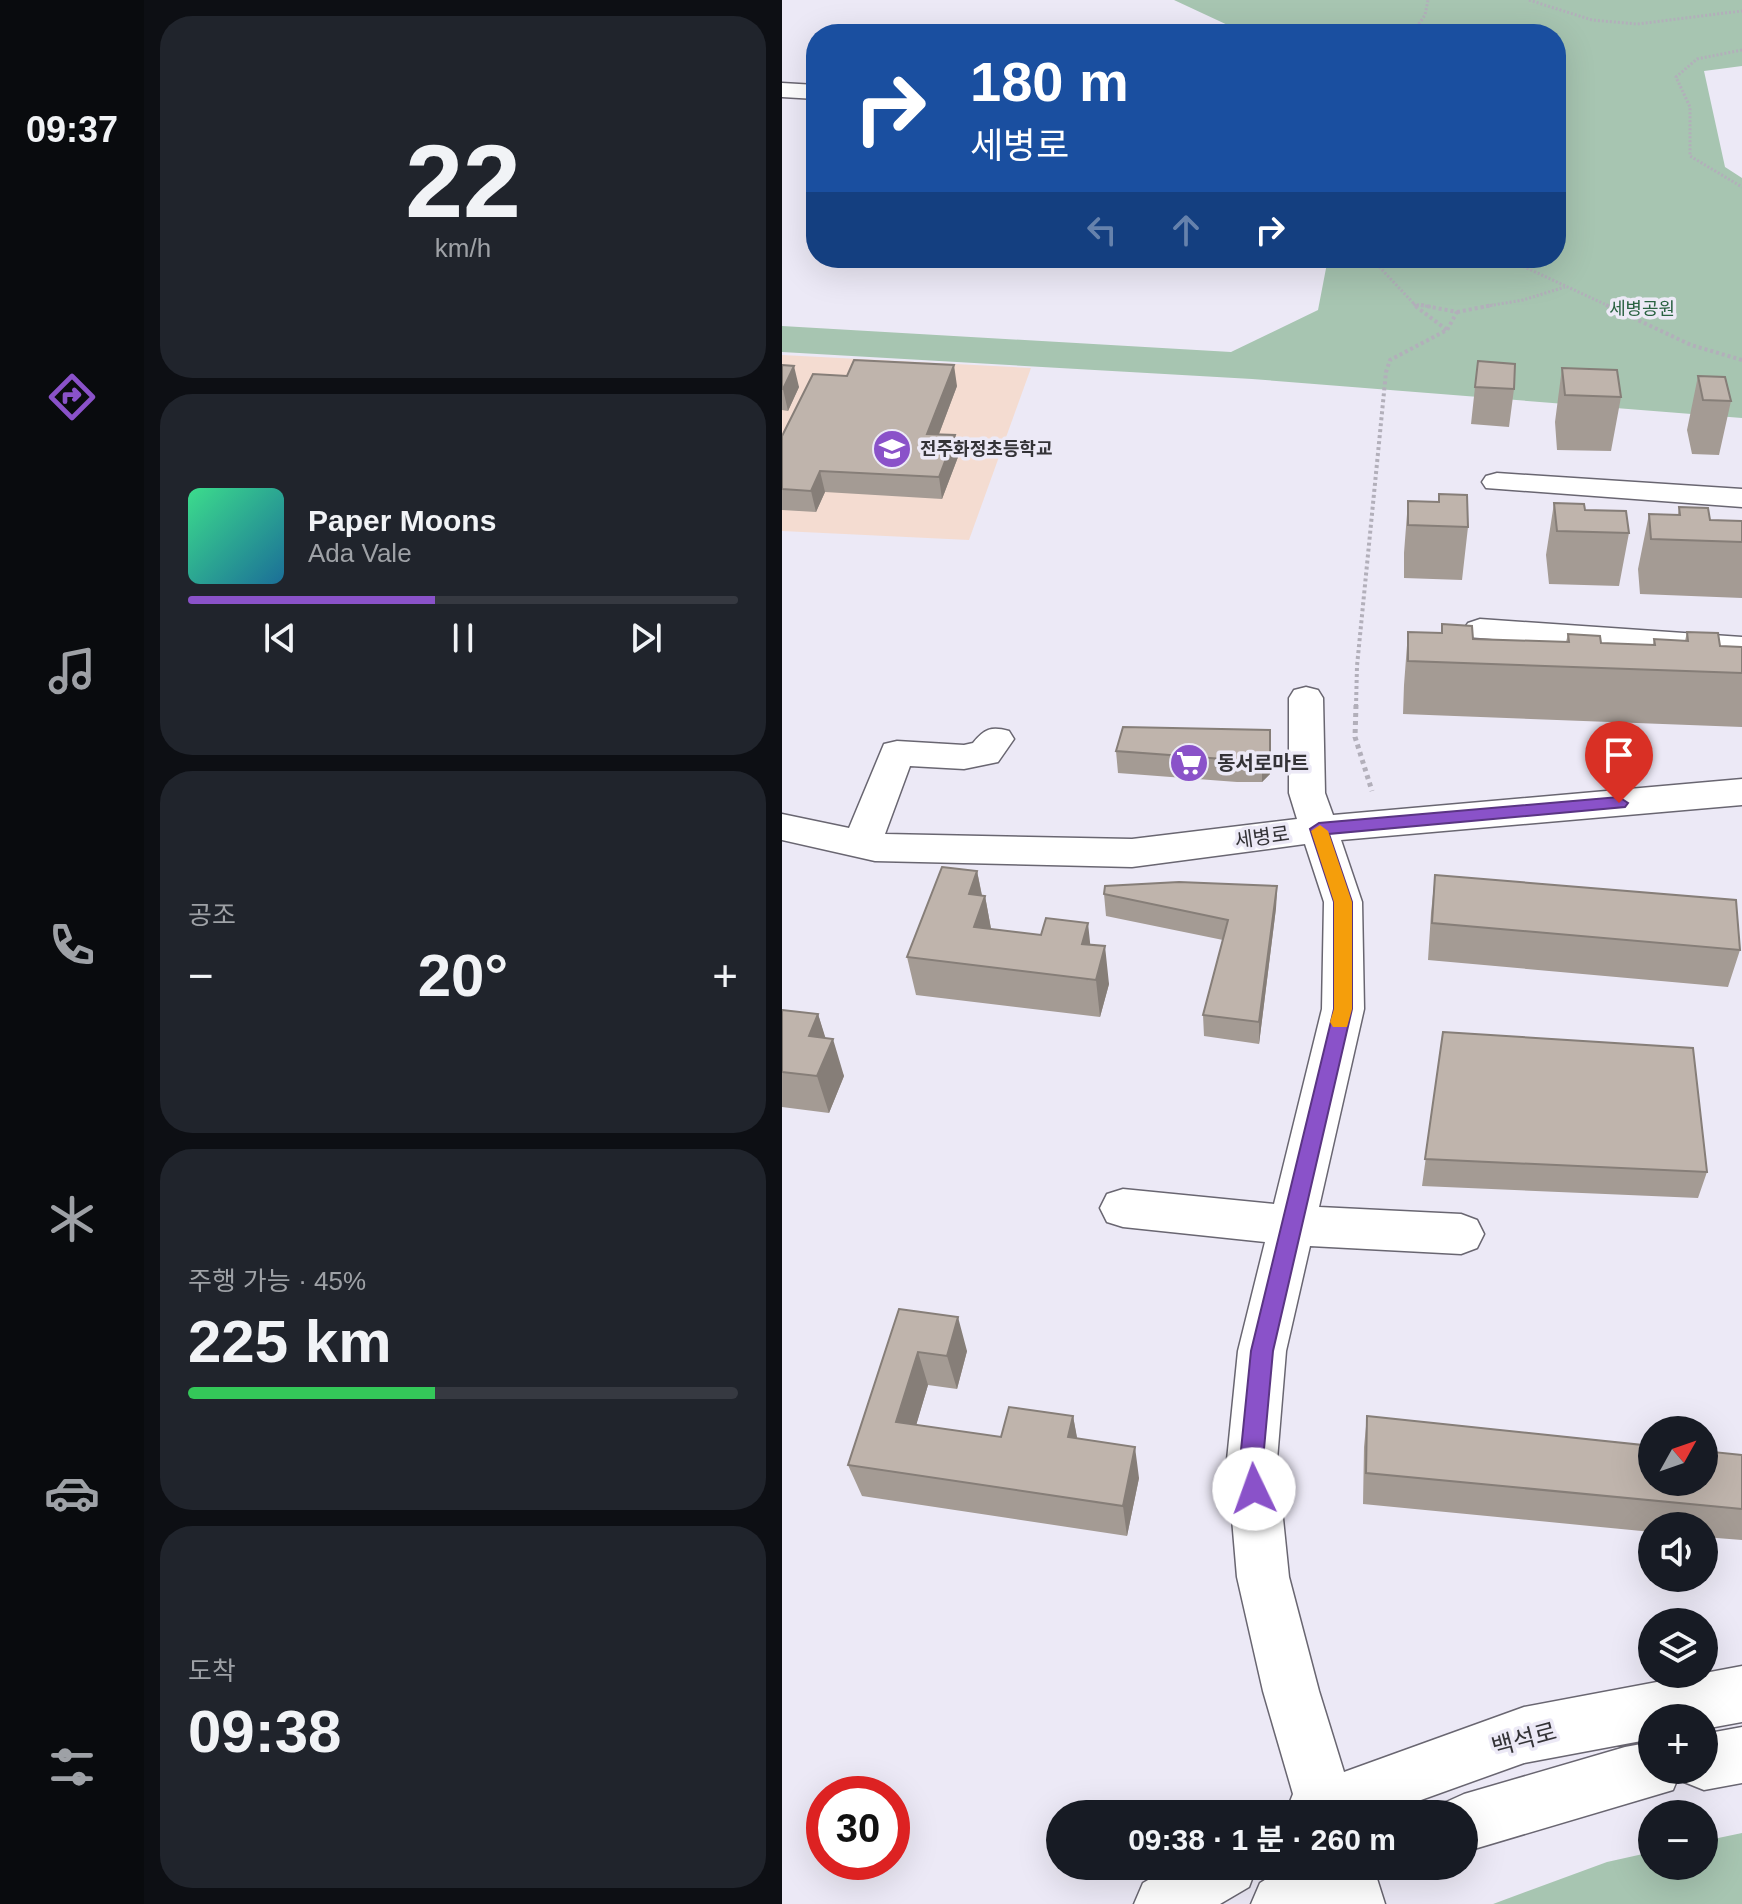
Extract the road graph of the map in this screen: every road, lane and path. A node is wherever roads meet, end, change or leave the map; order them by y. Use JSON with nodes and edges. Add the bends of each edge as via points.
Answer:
{"nodes":[{"id":1,"x":1428,"y":0,"type":"edge"},
{"id":2,"x":1529,"y":0,"type":"edge"},
{"id":3,"x":1742,"y":11,"type":"edge"},
{"id":4,"x":1419,"y":24,"type":"edge"},
{"id":5,"x":1742,"y":50,"type":"edge"},
{"id":6,"x":782,"y":90,"type":"edge"},
{"id":7,"x":806,"y":91,"type":"edge"},
{"id":8,"x":1742,"y":187,"type":"edge"},
{"id":9,"x":1380,"y":268,"type":"edge"},
{"id":10,"x":1527,"y":268,"type":"edge"},
{"id":11,"x":1567,"y":286,"type":"junction"},
{"id":12,"x":1412,"y":304,"type":"junction"},
{"id":13,"x":1457,"y":312,"type":"junction"},
{"id":14,"x":1447,"y":330,"type":"junction"},
{"id":15,"x":1742,"y":360,"type":"edge"},
{"id":16,"x":1497,"y":482,"type":"dead end"},
{"id":17,"x":1742,"y":498,"type":"edge"},
{"id":18,"x":1480,"y":630,"type":"dead end"},
{"id":19,"x":1742,"y":648,"type":"edge"},
{"id":20,"x":1306,"y":698,"type":"dead end"},
{"id":21,"x":996,"y":739,"type":"dead end"},
{"id":22,"x":1372,"y":791,"type":"dead end"},
{"id":23,"x":1742,"y":792,"type":"edge"},
{"id":24,"x":782,"y":827,"type":"edge"},
{"id":25,"x":1319,"y":829,"type":"junction"},
{"id":26,"x":862,"y":844,"type":"junction"},
{"id":27,"x":1123,"y":1208,"type":"dead end"},
{"id":28,"x":1291,"y":1225,"type":"junction"},
{"id":29,"x":1461,"y":1234,"type":"dead end"},
{"id":30,"x":1742,"y":1694,"type":"edge"},
{"id":31,"x":1742,"y":1755,"type":"edge"},
{"id":32,"x":1718,"y":1759,"type":"edge"},
{"id":33,"x":1638,"y":1773,"type":"edge"},
{"id":34,"x":1320,"y":1800,"type":"edge"},
{"id":35,"x":1354,"y":1800,"type":"edge"},
{"id":36,"x":1478,"y":1819,"type":"edge"},
{"id":37,"x":1204,"y":1880,"type":"edge"},
{"id":38,"x":1320,"y":1880,"type":"edge"},
{"id":39,"x":1347,"y":1880,"type":"edge"},
{"id":40,"x":1164,"y":1904,"type":"edge"},
{"id":41,"x":1281,"y":1904,"type":"edge"},
{"id":42,"x":1355,"y":1904,"type":"edge"}],
"edges":[{"from":1,"to":4,"type":"path"},
{"from":2,"to":3,"type":"path","via":[[1592,20],[1637,24]]},
{"from":5,"to":8,"type":"path","via":[[1714,51],[1676,77],[1690,107],[1690,156]]},
{"from":6,"to":7,"type":"street"},
{"from":9,"to":12,"type":"path"},
{"from":10,"to":11,"type":"path"},
{"from":11,"to":13,"type":"path"},
{"from":11,"to":15,"type":"path","via":[[1691,345]]},
{"from":12,"to":13,"type":"path"},
{"from":12,"to":14,"type":"path"},
{"from":13,"to":14,"type":"path"},
{"from":14,"to":22,"type":"path","via":[[1390,360],[1386,372],[1357,666],[1355,737]]},
{"from":16,"to":17,"type":"street"},
{"from":18,"to":19,"type":"street"},
{"from":20,"to":25,"type":"street","via":[[1307,793]]},
{"from":21,"to":26,"type":"street","via":[[985,753],[964,757],[897,753]]},
{"from":23,"to":25,"type":"street","name":"세병로"},
{"from":24,"to":26,"type":"street","name":"세병로"},
{"from":25,"to":26,"type":"street","name":"세병로","via":[[1132,853]]},
{"from":25,"to":28,"type":"street","via":[[1343,902],[1343,1009]]},
{"from":27,"to":28,"type":"street"},
{"from":28,"to":29,"type":"street"},
{"from":28,"to":34,"type":"street","via":[[1262,1351],[1252,1460],[1263,1577]]},
{"from":30,"to":35,"type":"street","name":"백석로","via":[[1524,1735]]},
{"from":31,"to":32,"type":"street"},
{"from":33,"to":36,"type":"street"},
{"from":37,"to":40,"type":"street"},
{"from":38,"to":41,"type":"street"},
{"from":39,"to":42,"type":"street"}]}
